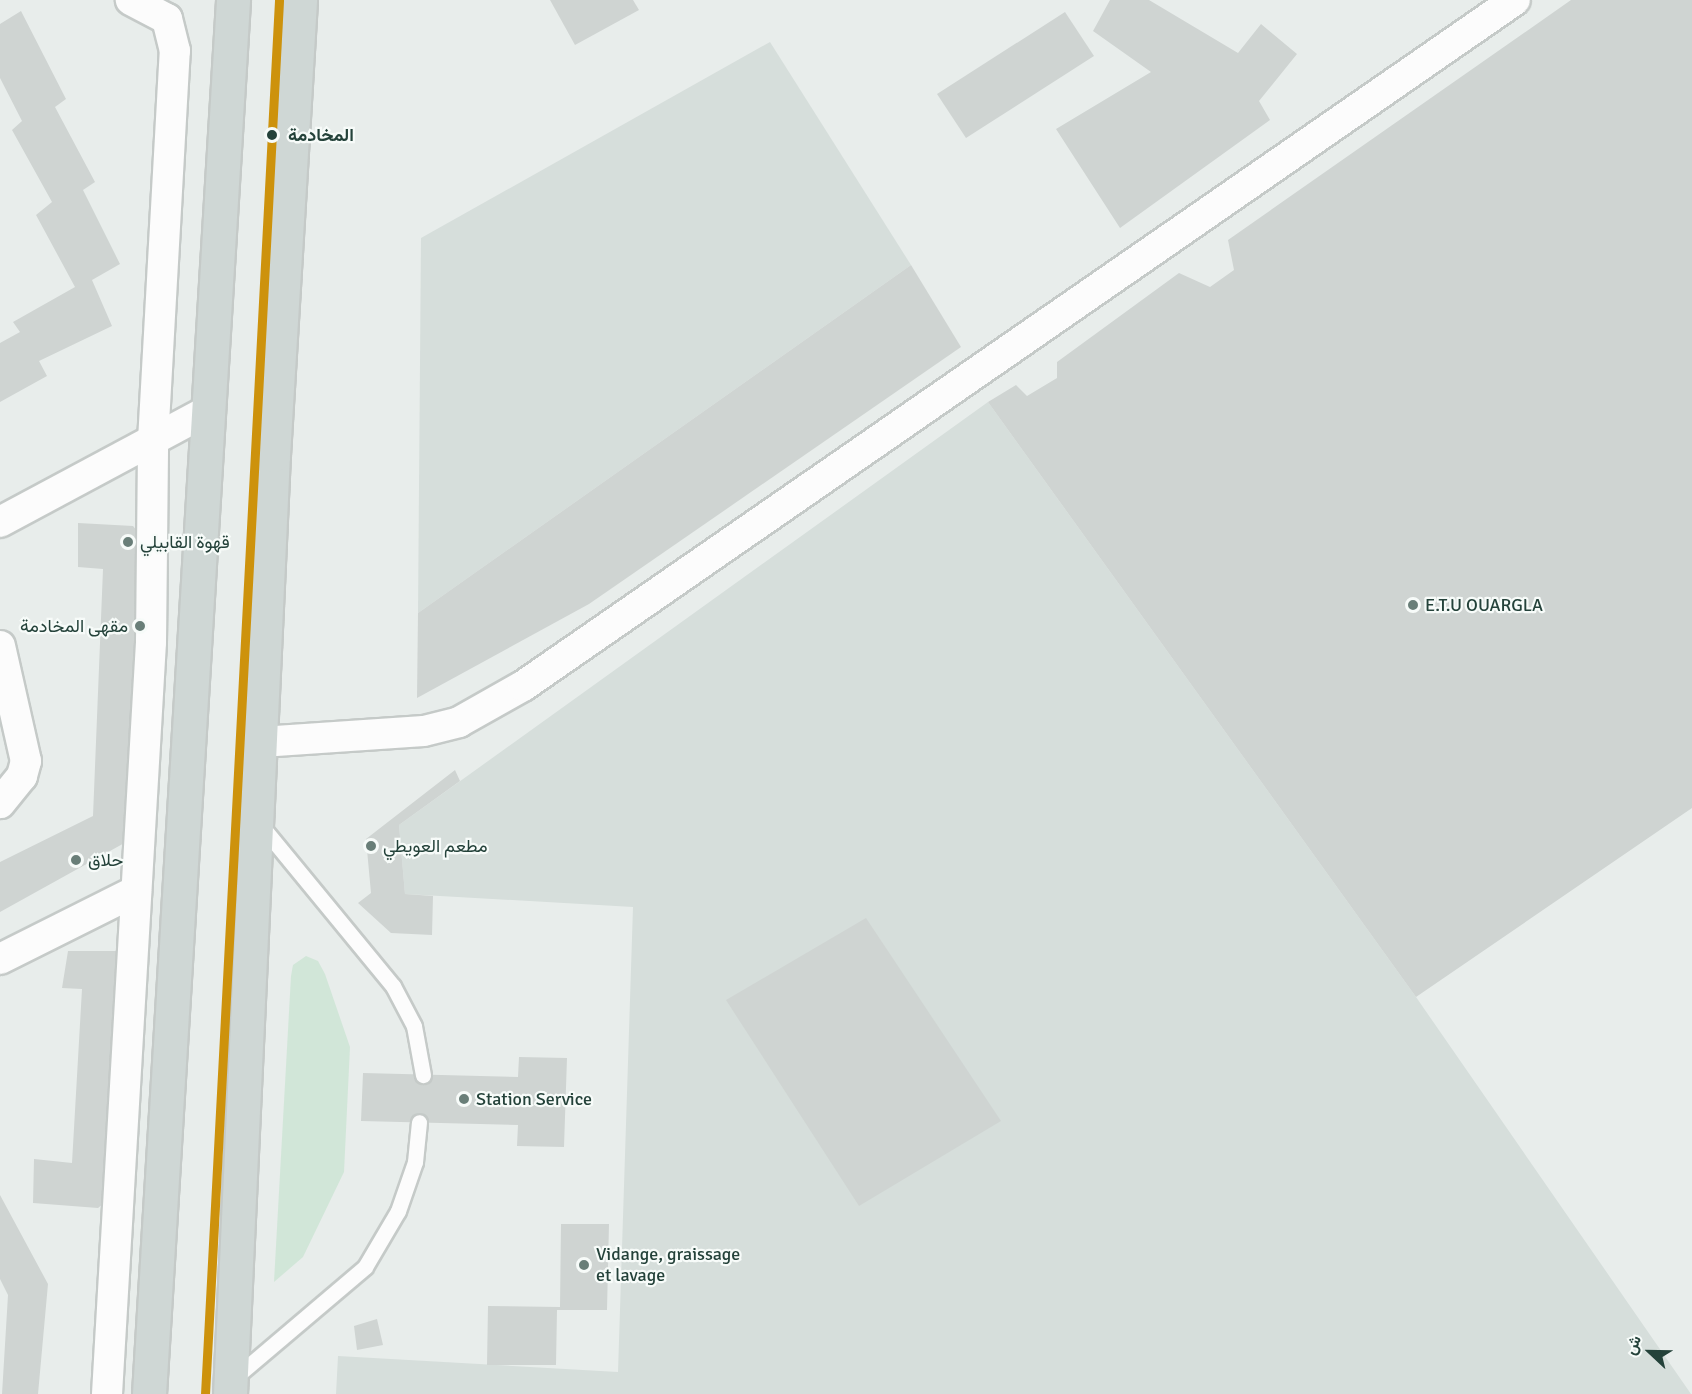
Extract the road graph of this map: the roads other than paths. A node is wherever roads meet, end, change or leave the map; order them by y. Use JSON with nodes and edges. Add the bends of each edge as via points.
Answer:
{"nodes":[{"id":1,"x":131,"y":0,"type":"edge"},
{"id":2,"x":233,"y":0,"type":"edge"},
{"id":3,"x":300,"y":0,"type":"edge"},
{"id":4,"x":1515,"y":0,"type":"edge"},
{"id":5,"x":207,"y":411,"type":"junction"},
{"id":6,"x":153,"y":441,"type":"junction"},
{"id":7,"x":0,"y":522,"type":"edge"},
{"id":8,"x":0,"y":646,"type":"edge"},
{"id":9,"x":261,"y":742,"type":"junction"},
{"id":10,"x":0,"y":804,"type":"edge"},
{"id":11,"x":255,"y":817,"type":"junction"},
{"id":12,"x":136,"y":891,"type":"junction"},
{"id":13,"x":0,"y":959,"type":"edge"},
{"id":14,"x":423,"y":1075,"type":"dead end"},
{"id":15,"x":419,"y":1122,"type":"dead end"},
{"id":16,"x":230,"y":1388,"type":"edge"},
{"id":17,"x":107,"y":1394,"type":"edge"},
{"id":18,"x":149,"y":1394,"type":"edge"}],
"edges":[{"from":1,"to":6,"type":"street","via":[[167,19],[175,51]]},
{"from":2,"to":5,"type":"main road"},
{"from":3,"to":9,"type":"main road"},
{"from":4,"to":9,"type":"street","via":[[523,686],[459,722],[424,731]]},
{"from":5,"to":6,"type":"street"},
{"from":5,"to":18,"type":"main road"},
{"from":6,"to":7,"type":"street"},
{"from":6,"to":12,"type":"street","via":[[151,642]]},
{"from":8,"to":10,"type":"street","via":[[26,761],[22,776]]},
{"from":9,"to":11,"type":"main road"},
{"from":11,"to":14,"type":"lane","via":[[393,986],[414,1026]]},
{"from":11,"to":16,"type":"main road"},
{"from":12,"to":13,"type":"street"},
{"from":12,"to":17,"type":"street"},
{"from":15,"to":16,"type":"lane","via":[[415,1162],[398,1211],[365,1267]]}]}
